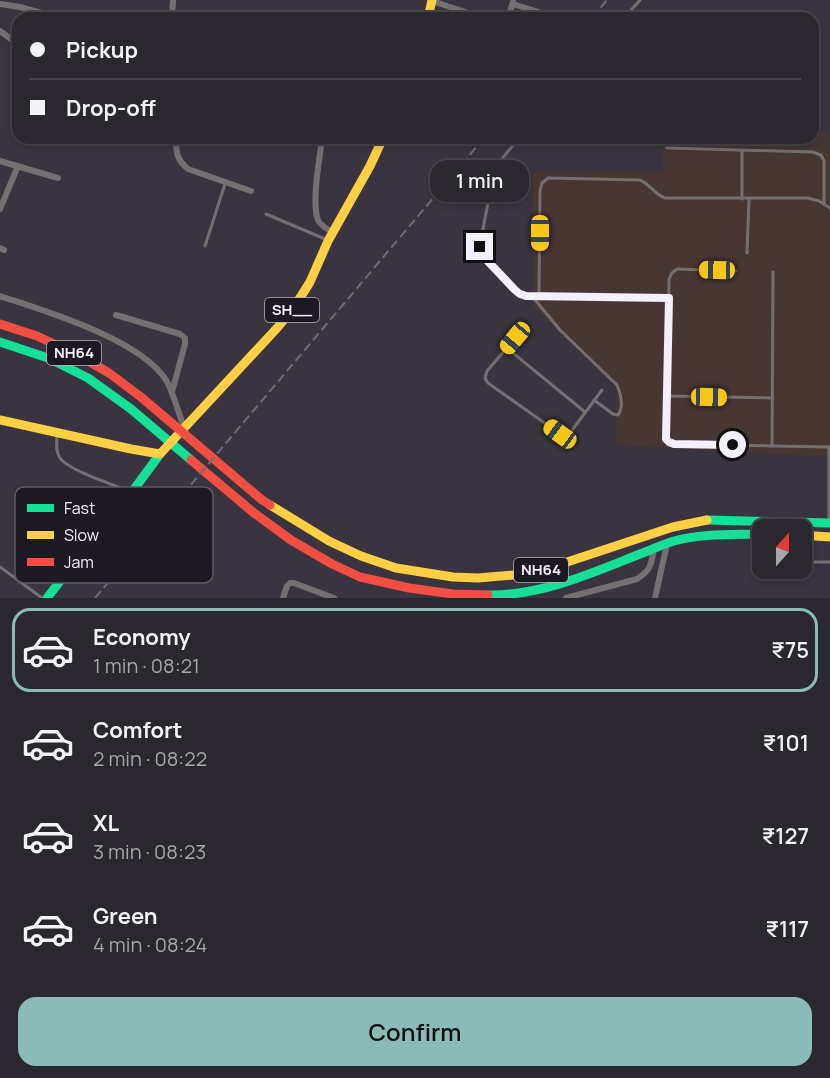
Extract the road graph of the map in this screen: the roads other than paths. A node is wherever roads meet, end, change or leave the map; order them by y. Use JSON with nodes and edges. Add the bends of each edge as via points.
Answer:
{"nodes":[{"id":1,"x":432,"y":0,"type":"edge"},
{"id":2,"x":640,"y":0,"type":"edge"},
{"id":3,"x":0,"y":2,"type":"edge"},
{"id":4,"x":513,"y":2,"type":"edge"},
{"id":5,"x":38,"y":12,"type":"edge"},
{"id":6,"x":466,"y":12,"type":"edge"},
{"id":7,"x":541,"y":12,"type":"edge"},
{"id":8,"x":629,"y":12,"type":"edge"},
{"id":9,"x":176,"y":144,"type":"edge"},
{"id":10,"x":321,"y":144,"type":"edge"},
{"id":11,"x":379,"y":144,"type":"edge"},
{"id":12,"x":514,"y":144,"type":"edge"},
{"id":13,"x":667,"y":148,"type":"dead end"},
{"id":14,"x":742,"y":150,"type":"junction"},
{"id":15,"x":0,"y":161,"type":"edge"},
{"id":16,"x":18,"y":166,"type":"junction"},
{"id":17,"x":58,"y":178,"type":"dead end"},
{"id":18,"x":226,"y":182,"type":"junction"},
{"id":19,"x":251,"y":191,"type":"dead end"},
{"id":20,"x":742,"y":199,"type":"junction"},
{"id":21,"x":749,"y":199,"type":"junction"},
{"id":22,"x":824,"y":204,"type":"junction"},
{"id":23,"x":830,"y":208,"type":"edge"},
{"id":24,"x":0,"y":209,"type":"edge"},
{"id":25,"x":266,"y":214,"type":"dead end"},
{"id":26,"x":330,"y":236,"type":"junction"},
{"id":27,"x":205,"y":246,"type":"dead end"},
{"id":28,"x":747,"y":253,"type":"dead end"},
{"id":29,"x":736,"y":271,"type":"dead end"},
{"id":30,"x":773,"y":272,"type":"dead end"},
{"id":31,"x":0,"y":296,"type":"edge"},
{"id":32,"x":531,"y":296,"type":"junction"},
{"id":33,"x":539,"y":296,"type":"junction"},
{"id":34,"x":669,"y":298,"type":"junction"},
{"id":35,"x":116,"y":315,"type":"dead end"},
{"id":36,"x":0,"y":324,"type":"edge"},
{"id":37,"x":524,"y":328,"type":"dead end"},
{"id":38,"x":0,"y":342,"type":"edge"},
{"id":39,"x":507,"y":348,"type":"junction"},
{"id":40,"x":602,"y":390,"type":"dead end"},
{"id":41,"x":171,"y":392,"type":"junction"},
{"id":42,"x":667,"y":396,"type":"junction"},
{"id":43,"x":772,"y":398,"type":"junction"},
{"id":44,"x":594,"y":400,"type":"junction"},
{"id":45,"x":585,"y":412,"type":"junction"},
{"id":46,"x":0,"y":420,"type":"edge"},
{"id":47,"x":184,"y":428,"type":"junction"},
{"id":48,"x":57,"y":433,"type":"junction"},
{"id":49,"x":772,"y":446,"type":"junction"},
{"id":50,"x":830,"y":447,"type":"edge"},
{"id":51,"x":160,"y":454,"type":"junction"},
{"id":52,"x":119,"y":487,"type":"edge"},
{"id":53,"x":136,"y":487,"type":"edge"},
{"id":54,"x":830,"y":523,"type":"edge"},
{"id":55,"x":752,"y":534,"type":"edge"},
{"id":56,"x":812,"y":536,"type":"edge"},
{"id":57,"x":830,"y":537,"type":"edge"},
{"id":58,"x":668,"y":543,"type":"junction"},
{"id":59,"x":654,"y":549,"type":"junction"},
{"id":60,"x":812,"y":562,"type":"edge"},
{"id":61,"x":830,"y":562,"type":"edge"},
{"id":62,"x":0,"y":567,"type":"edge"},
{"id":63,"x":15,"y":578,"type":"edge"},
{"id":64,"x":22,"y":583,"type":"edge"},
{"id":65,"x":59,"y":583,"type":"edge"},
{"id":66,"x":576,"y":597,"type":"edge"},
{"id":67,"x":42,"y":598,"type":"edge"},
{"id":68,"x":48,"y":598,"type":"edge"},
{"id":69,"x":283,"y":598,"type":"edge"},
{"id":70,"x":333,"y":598,"type":"edge"},
{"id":71,"x":566,"y":598,"type":"edge"},
{"id":72,"x":655,"y":598,"type":"edge"}],
"edges":[{"from":1,"to":6,"type":"street"},
{"from":2,"to":8,"type":"lane"},
{"from":3,"to":5,"type":"street"},
{"from":4,"to":7,"type":"street"},
{"from":9,"to":18,"type":"street","via":[[180,162],[188,169]]},
{"from":10,"to":26,"type":"street","via":[[315,207]]},
{"from":11,"to":26,"type":"main road","number":"SH__"},
{"from":12,"to":32,"type":"lane","via":[[489,178],[480,247],[482,255],[515,290]]},
{"from":13,"to":14,"type":"lane"},
{"from":14,"to":20,"type":"lane"},
{"from":14,"to":22,"type":"lane","via":[[821,155]]},
{"from":15,"to":16,"type":"street"},
{"from":16,"to":17,"type":"street"},
{"from":16,"to":24,"type":"street"},
{"from":18,"to":19,"type":"street"},
{"from":18,"to":27,"type":"lane"},
{"from":20,"to":21,"type":"lane"},
{"from":20,"to":33,"type":"lane","via":[[664,198],[640,180],[548,178],[540,191]]},
{"from":21,"to":22,"type":"lane","via":[[808,198]]},
{"from":21,"to":28,"type":"lane"},
{"from":22,"to":23,"type":"lane"},
{"from":25,"to":26,"type":"lane"},
{"from":26,"to":47,"type":"main road","number":"SH__","via":[[295,306]]},
{"from":29,"to":34,"type":"lane","via":[[677,269],[669,279]]},
{"from":30,"to":43,"type":"lane"},
{"from":31,"to":41,"type":"street","via":[[109,337],[160,373]]},
{"from":32,"to":33,"type":"lane"},
{"from":32,"to":44,"type":"lane","via":[[617,385],[621,411],[613,414]]},
{"from":33,"to":34,"type":"lane"},
{"from":34,"to":42,"type":"lane"},
{"from":35,"to":41,"type":"street","via":[[186,338]]},
{"from":36,"to":54,"type":"main road","number":"NH64","via":[[37,336],[109,373],[262,500],[329,541],[396,568],[470,578],[513,575],[546,570],[702,520]]},
{"from":37,"to":39,"type":"lane"},
{"from":38,"to":59,"type":"main road","number":"NH64","via":[[48,358],[88,378],[131,409],[254,513],[302,546],[360,577],[453,594],[499,595],[575,579]]},
{"from":39,"to":45,"type":"lane"},
{"from":39,"to":45,"type":"lane","via":[[487,372],[485,378],[489,383],[560,434],[570,433]]},
{"from":40,"to":44,"type":"lane"},
{"from":41,"to":47,"type":"street"},
{"from":42,"to":43,"type":"lane"},
{"from":42,"to":49,"type":"lane","via":[[669,442]]},
{"from":43,"to":49,"type":"lane"},
{"from":44,"to":45,"type":"lane"},
{"from":46,"to":48,"type":"main road"},
{"from":47,"to":51,"type":"main road","number":"SH__"},
{"from":48,"to":51,"type":"main road"},
{"from":48,"to":52,"type":"lane","via":[[58,456],[63,462]]},
{"from":49,"to":50,"type":"lane"},
{"from":50,"to":54,"type":"lane"},
{"from":51,"to":53,"type":"main road"},
{"from":55,"to":58,"type":"main road","number":"NH64","via":[[704,535]]},
{"from":56,"to":57,"type":"main road"},
{"from":58,"to":59,"type":"main road","number":"NH64"},
{"from":58,"to":72,"type":"street"},
{"from":59,"to":66,"type":"street","via":[[647,573]]},
{"from":60,"to":61,"type":"lane"},
{"from":62,"to":63,"type":"lane"},
{"from":64,"to":67,"type":"lane"},
{"from":65,"to":68,"type":"main road"},
{"from":66,"to":71,"type":"street"},
{"from":69,"to":70,"type":"street","via":[[290,583]]}]}
